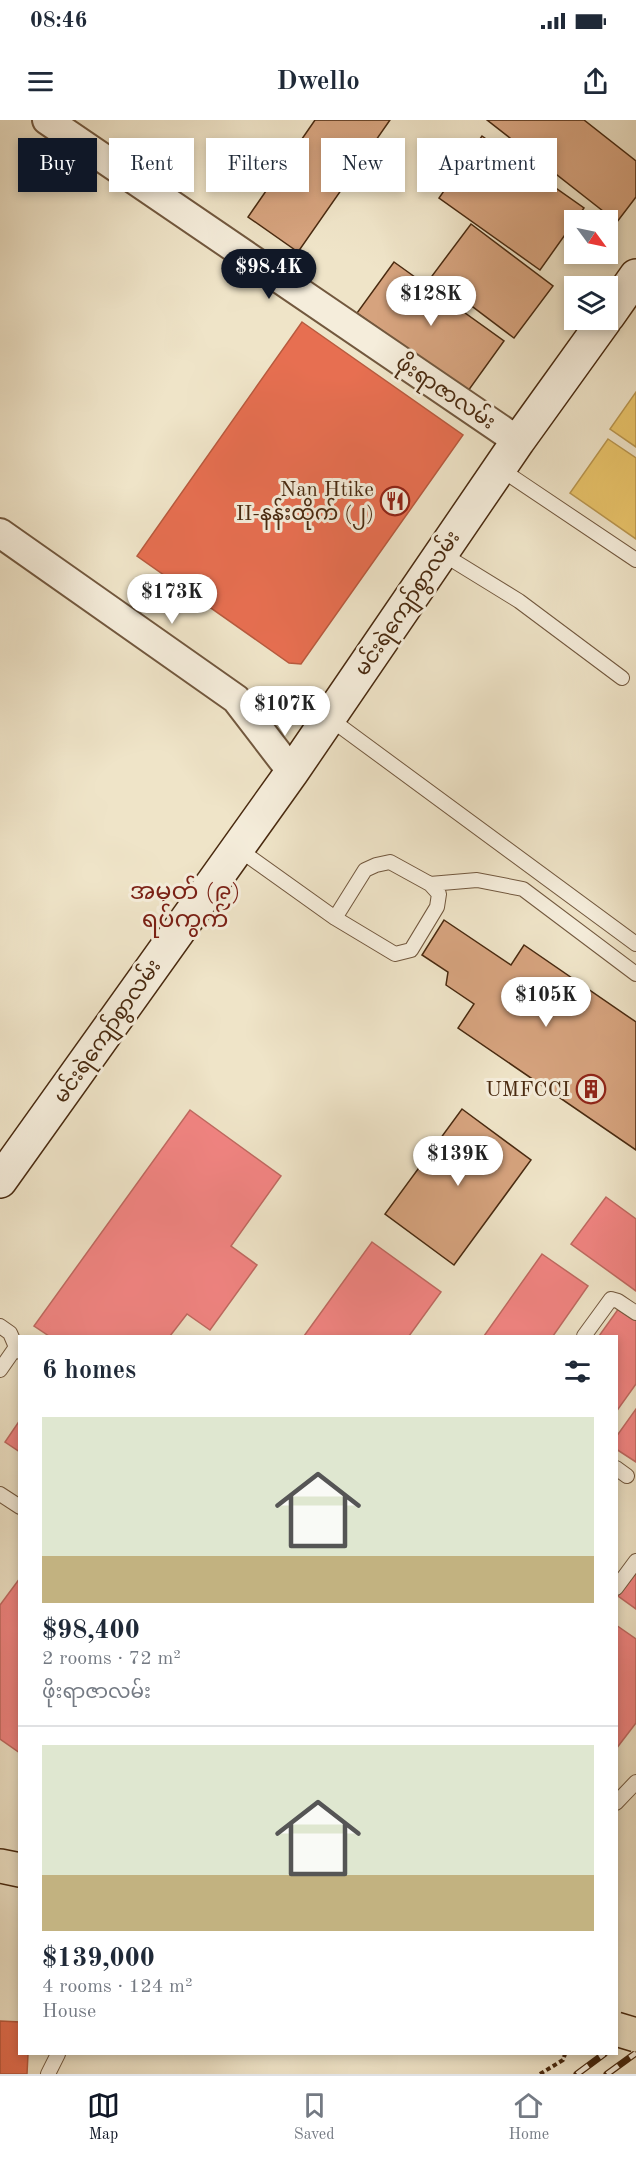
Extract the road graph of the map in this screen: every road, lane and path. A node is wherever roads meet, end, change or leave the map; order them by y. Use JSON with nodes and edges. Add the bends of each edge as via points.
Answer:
{"nodes":[{"id":1,"x":47,"y":120,"type":"edge"},
{"id":2,"x":636,"y":276,"type":"edge"},
{"id":3,"x":618,"y":301,"type":"edge"},
{"id":4,"x":597,"y":330,"type":"edge"},
{"id":5,"x":518,"y":441,"type":"junction"},
{"id":6,"x":499,"y":468,"type":"junction"},
{"id":7,"x":0,"y":533,"type":"edge"},
{"id":8,"x":441,"y":553,"type":"junction"},
{"id":9,"x":636,"y":560,"type":"edge"},
{"id":10,"x":622,"y":678,"type":"dead end"},
{"id":11,"x":329,"y":718,"type":"junction"},
{"id":12,"x":292,"y":772,"type":"junction"},
{"id":13,"x":237,"y":848,"type":"junction"},
{"id":14,"x":430,"y":885,"type":"junction"},
{"id":15,"x":335,"y":918,"type":"junction"},
{"id":16,"x":636,"y":944,"type":"edge"},
{"id":17,"x":636,"y":974,"type":"edge"},
{"id":18,"x":0,"y":1180,"type":"edge"},
{"id":19,"x":636,"y":1313,"type":"edge"},
{"id":20,"x":0,"y":1326,"type":"edge"},
{"id":21,"x":585,"y":1335,"type":"edge"},
{"id":22,"x":18,"y":1349,"type":"edge"},
{"id":23,"x":0,"y":1370,"type":"edge"},
{"id":24,"x":0,"y":1494,"type":"edge"},
{"id":25,"x":18,"y":1506,"type":"edge"},
{"id":26,"x":636,"y":1561,"type":"edge"},
{"id":27,"x":618,"y":1585,"type":"edge"},
{"id":28,"x":636,"y":1782,"type":"edge"},
{"id":29,"x":618,"y":1801,"type":"edge"},
{"id":30,"x":0,"y":1866,"type":"edge"},
{"id":31,"x":18,"y":1870,"type":"edge"},
{"id":32,"x":618,"y":2030,"type":"edge"},
{"id":33,"x":636,"y":2035,"type":"edge"},
{"id":34,"x":58,"y":2055,"type":"edge"},
{"id":35,"x":565,"y":2055,"type":"edge"},
{"id":36,"x":48,"y":2074,"type":"edge"},
{"id":37,"x":540,"y":2074,"type":"edge"}],
"edges":[{"from":1,"to":5,"type":"street","name":"ဖိုးရာဇာလမ်း"},
{"from":2,"to":3,"type":"main road","name":"မင်းရဲကျော်စွာလမ်း"},
{"from":4,"to":5,"type":"main road","name":"မင်းရဲကျော်စွာလမ်း"},
{"from":5,"to":6,"type":"main road","name":"မင်းရဲကျော်စွာလမ်း"},
{"from":6,"to":8,"type":"main road","name":"မင်းရဲကျော်စွာလမ်း"},
{"from":6,"to":9,"type":"lane"},
{"from":7,"to":12,"type":"street","via":[[236,699]]},
{"from":8,"to":10,"type":"lane","via":[[519,602]]},
{"from":8,"to":11,"type":"main road","name":"မင်းရဲကျော်စွာလမ်း"},
{"from":11,"to":12,"type":"main road","name":"မင်းရဲကျော်စွာလမ်း"},
{"from":11,"to":16,"type":"lane"},
{"from":12,"to":13,"type":"main road","name":"မင်းရဲကျော်စွာလမ်း"},
{"from":13,"to":15,"type":"lane"},
{"from":13,"to":18,"type":"main road","name":"မင်းရဲကျော်စွာလမ်း"},
{"from":14,"to":15,"type":"lane","via":[[390,862],[376,865],[365,870]]},
{"from":14,"to":15,"type":"lane","via":[[439,894],[437,907],[411,950],[394,954]]},
{"from":14,"to":17,"type":"lane","via":[[477,880],[523,888]]},
{"from":19,"to":21,"type":"lane","via":[[611,1299]]},
{"from":20,"to":22,"type":"lane"},
{"from":22,"to":23,"type":"lane"},
{"from":24,"to":25,"type":"lane"},
{"from":26,"to":27,"type":"lane"},
{"from":28,"to":29,"type":"lane"},
{"from":30,"to":31,"type":"highway"},
{"from":32,"to":33,"type":"highway","bridge":true},
{"from":34,"to":36,"type":"lane"},
{"from":35,"to":37,"type":"path"}]}
